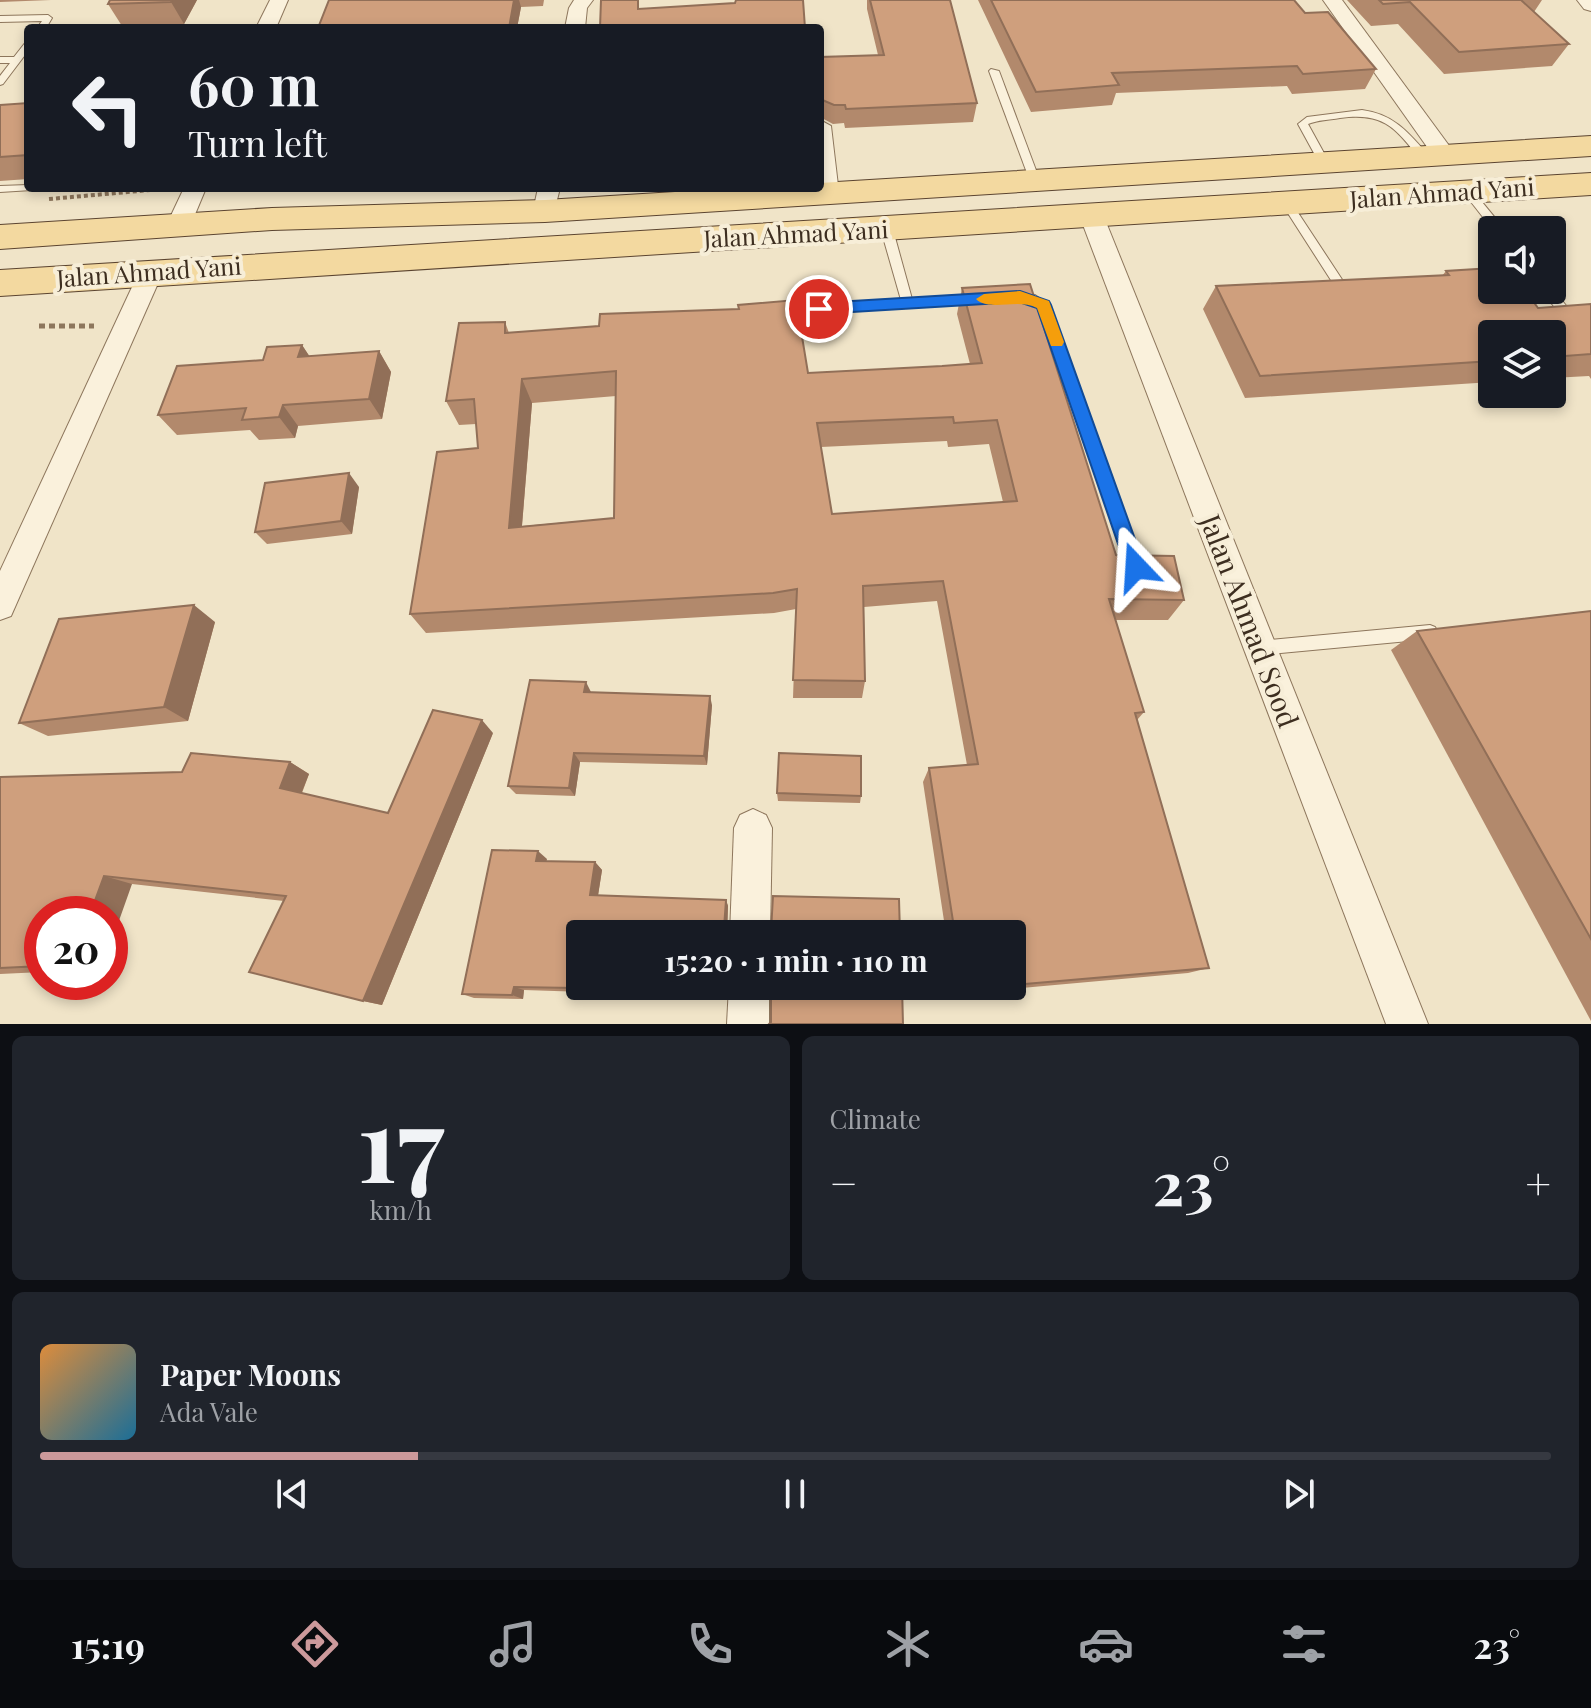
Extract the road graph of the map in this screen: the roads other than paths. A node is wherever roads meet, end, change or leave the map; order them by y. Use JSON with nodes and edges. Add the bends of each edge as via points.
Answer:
{"nodes":[{"id":1,"x":279,"y":0,"type":"edge"},
{"id":2,"x":584,"y":0,"type":"edge"},
{"id":3,"x":1332,"y":0,"type":"edge"},
{"id":4,"x":1586,"y":0,"type":"edge"},
{"id":5,"x":1591,"y":5,"type":"edge"},
{"id":6,"x":0,"y":19,"type":"edge"},
{"id":7,"x":44,"y":24,"type":"edge"},
{"id":8,"x":268,"y":24,"type":"edge"},
{"id":9,"x":576,"y":24,"type":"edge"},
{"id":10,"x":24,"y":50,"type":"edge"},
{"id":11,"x":0,"y":60,"type":"edge"},
{"id":12,"x":17,"y":60,"type":"junction"},
{"id":13,"x":994,"y":71,"type":"dead end"},
{"id":14,"x":0,"y":82,"type":"edge"},
{"id":15,"x":1591,"y":146,"type":"edge"},
{"id":16,"x":1435,"y":157,"type":"junction"},
{"id":17,"x":824,"y":160,"type":"edge"},
{"id":18,"x":1325,"y":164,"type":"junction"},
{"id":19,"x":1035,"y":181,"type":"junction"},
{"id":20,"x":1591,"y":184,"type":"edge"},
{"id":21,"x":24,"y":188,"type":"edge"},
{"id":22,"x":0,"y":189,"type":"edge"},
{"id":23,"x":193,"y":192,"type":"edge"},
{"id":24,"x":1469,"y":193,"type":"junction"},
{"id":25,"x":828,"y":194,"type":"junction"},
{"id":26,"x":547,"y":200,"type":"edge"},
{"id":27,"x":1287,"y":204,"type":"junction"},
{"id":28,"x":1488,"y":216,"type":"edge"},
{"id":29,"x":1092,"y":217,"type":"junction"},
{"id":30,"x":179,"y":224,"type":"junction"},
{"id":31,"x":887,"y":230,"type":"junction"},
{"id":32,"x":834,"y":232,"type":"junction"},
{"id":33,"x":0,"y":237,"type":"edge"},
{"id":34,"x":151,"y":272,"type":"junction"},
{"id":35,"x":0,"y":283,"type":"edge"},
{"id":36,"x":1340,"y":285,"type":"junction"},
{"id":37,"x":1372,"y":285,"type":"edge"},
{"id":38,"x":1325,"y":287,"type":"edge"},
{"id":39,"x":1004,"y":298,"type":"edge"},
{"id":40,"x":988,"y":299,"type":"edge"},
{"id":41,"x":908,"y":304,"type":"junction"},
{"id":42,"x":1558,"y":304,"type":"edge"},
{"id":43,"x":790,"y":311,"type":"edge"},
{"id":44,"x":1591,"y":324,"type":"edge"},
{"id":45,"x":1136,"y":567,"type":"edge"},
{"id":46,"x":0,"y":606,"type":"edge"},
{"id":47,"x":1449,"y":630,"type":"edge"},
{"id":48,"x":1259,"y":648,"type":"junction"},
{"id":49,"x":753,"y":828,"type":"dead end"},
{"id":50,"x":750,"y":920,"type":"edge"},
{"id":51,"x":749,"y":1000,"type":"edge"},
{"id":52,"x":748,"y":1024,"type":"edge"},
{"id":53,"x":1407,"y":1024,"type":"edge"}],
"edges":[{"from":1,"to":8,"type":"street"},
{"from":2,"to":9,"type":"street"},
{"from":3,"to":16,"type":"street"},
{"from":4,"to":5,"type":"street"},
{"from":6,"to":7,"type":"lane","via":[[48,18]]},
{"from":10,"to":12,"type":"lane"},
{"from":11,"to":12,"type":"lane"},
{"from":12,"to":14,"type":"lane"},
{"from":13,"to":19,"type":"lane"},
{"from":15,"to":16,"type":"main road","name":"Jalan Ahmad Yani"},
{"from":16,"to":18,"type":"main road","name":"Jalan Ahmad Yani"},
{"from":16,"to":18,"type":"lane","via":[[1392,119],[1375,113],[1348,114],[1303,124]]},
{"from":17,"to":25,"type":"street"},
{"from":18,"to":19,"type":"main road","name":"Jalan Ahmad Yani"},
{"from":19,"to":25,"type":"main road","name":"Jalan Ahmad Yani"},
{"from":20,"to":24,"type":"main road","name":"Jalan Ahmad Yani"},
{"from":21,"to":22,"type":"lane"},
{"from":23,"to":30,"type":"street"},
{"from":24,"to":27,"type":"main road","name":"Jalan Ahmad Yani"},
{"from":24,"to":28,"type":"lane"},
{"from":25,"to":26,"type":"main road","name":"Jalan Ahmad Yani"},
{"from":25,"to":32,"type":"main road"},
{"from":26,"to":30,"type":"main road","name":"Jalan Ahmad Yani","via":[[436,212]]},
{"from":27,"to":29,"type":"main road","name":"Jalan Ahmad Yani"},
{"from":27,"to":36,"type":"lane"},
{"from":29,"to":31,"type":"main road","name":"Jalan Ahmad Yani"},
{"from":29,"to":48,"type":"street","name":"Jalan Ahmad Sood"},
{"from":30,"to":33,"type":"main road","name":"Jalan Ahmad Yani"},
{"from":31,"to":32,"type":"main road","name":"Jalan Ahmad Yani"},
{"from":31,"to":41,"type":"lane"},
{"from":32,"to":34,"type":"main road","name":"Jalan Ahmad Yani"},
{"from":34,"to":35,"type":"main road","name":"Jalan Ahmad Yani"},
{"from":34,"to":46,"type":"street"},
{"from":36,"to":37,"type":"lane"},
{"from":36,"to":38,"type":"lane"},
{"from":39,"to":45,"type":"lane","via":[[1025,297],[1043,305]]},
{"from":40,"to":41,"type":"lane"},
{"from":41,"to":43,"type":"lane"},
{"from":42,"to":44,"type":"lane"},
{"from":47,"to":48,"type":"lane"},
{"from":48,"to":53,"type":"street","name":"Jalan Ahmad Sood"},
{"from":49,"to":50,"type":"street"},
{"from":51,"to":52,"type":"street"}]}
